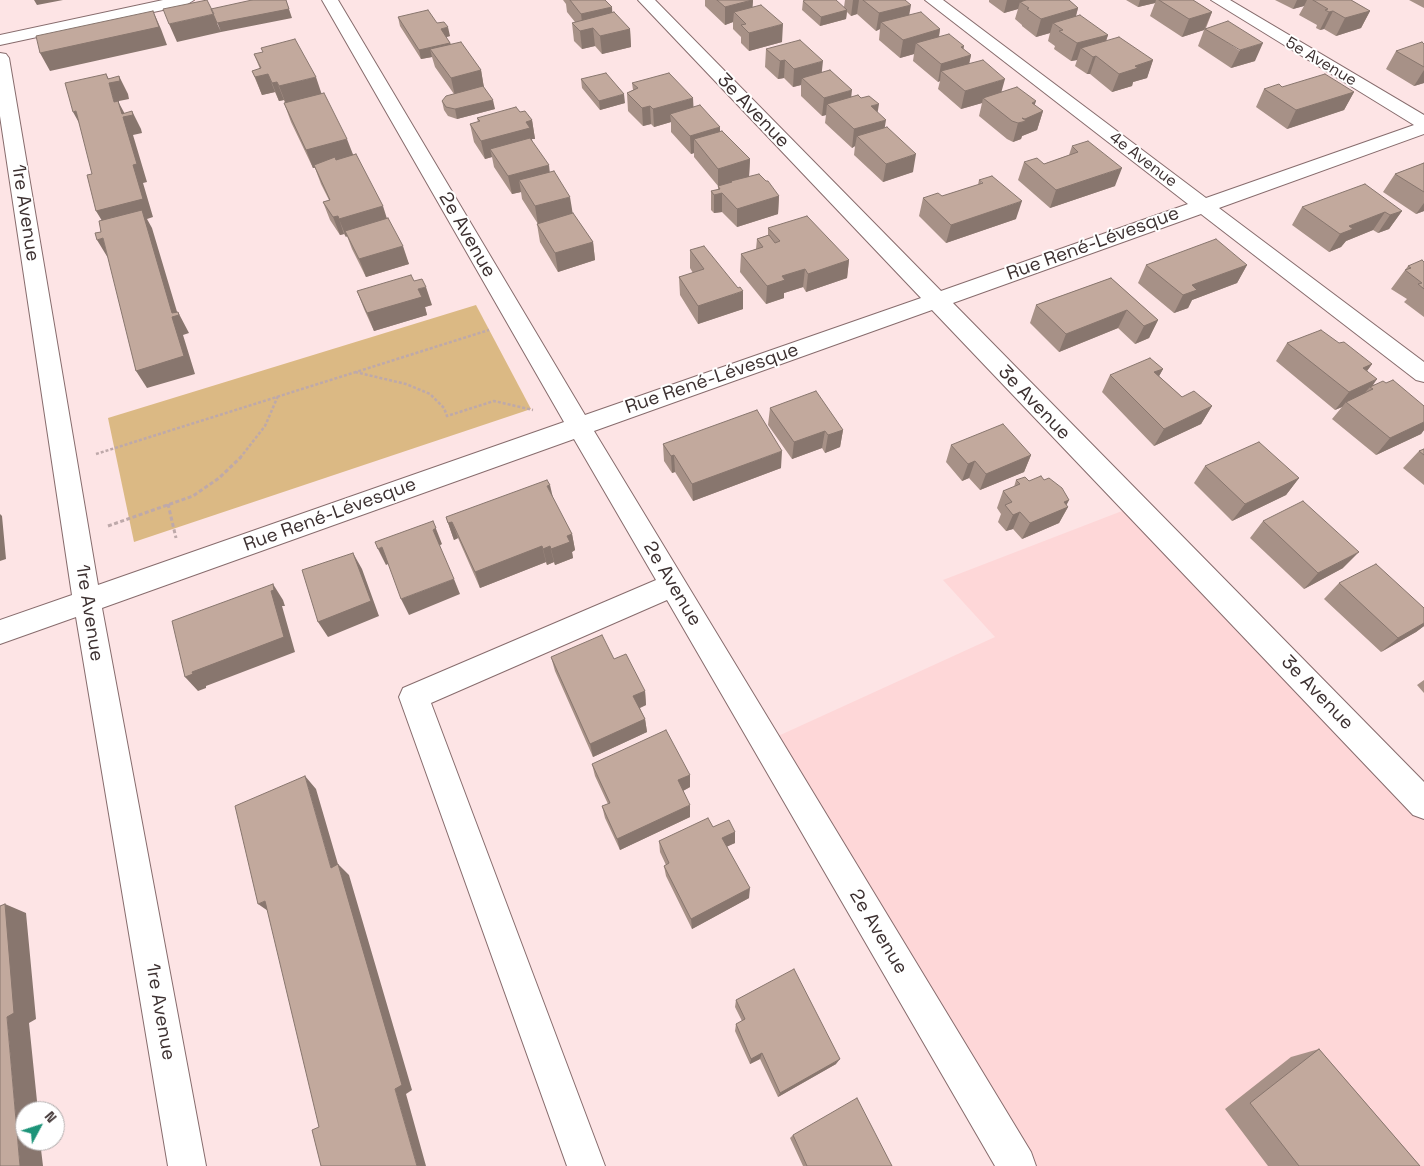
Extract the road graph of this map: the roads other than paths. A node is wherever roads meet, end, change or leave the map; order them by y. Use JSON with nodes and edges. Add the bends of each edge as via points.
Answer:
{"nodes":[{"id":1,"x":186,"y":0,"type":"edge"},
{"id":2,"x":330,"y":0,"type":"edge"},
{"id":3,"x":646,"y":0,"type":"edge"},
{"id":4,"x":933,"y":0,"type":"edge"},
{"id":5,"x":1219,"y":0,"type":"edge"},
{"id":6,"x":0,"y":40,"type":"edge"},
{"id":7,"x":0,"y":58,"type":"edge"},
{"id":8,"x":1424,"y":123,"type":"edge"},
{"id":9,"x":1424,"y":128,"type":"edge"},
{"id":10,"x":1202,"y":205,"type":"junction"},
{"id":11,"x":935,"y":300,"type":"junction"},
{"id":12,"x":1424,"y":374,"type":"edge"},
{"id":13,"x":579,"y":426,"type":"junction"},
{"id":14,"x":673,"y":585,"type":"junction"},
{"id":15,"x":87,"y":602,"type":"junction"},
{"id":16,"x":0,"y":632,"type":"edge"},
{"id":17,"x":1424,"y":804,"type":"edge"},
{"id":18,"x":187,"y":1166,"type":"edge"},
{"id":19,"x":586,"y":1166,"type":"edge"},
{"id":20,"x":1017,"y":1166,"type":"edge"}],
"edges":[{"from":1,"to":6,"type":"street"},
{"from":2,"to":13,"type":"street","name":"2e Avenue"},
{"from":3,"to":11,"type":"street","name":"3e Avenue"},
{"from":4,"to":10,"type":"street","name":"4e Avenue"},
{"from":5,"to":8,"type":"street","name":"5e Avenue"},
{"from":7,"to":15,"type":"street","name":"1re Avenue"},
{"from":9,"to":10,"type":"street","name":"Rue René-Lévesque"},
{"from":10,"to":11,"type":"street","name":"Rue René-Lévesque"},
{"from":10,"to":12,"type":"street","name":"4e Avenue"},
{"from":11,"to":13,"type":"street","name":"Rue René-Lévesque"},
{"from":11,"to":17,"type":"street","name":"3e Avenue"},
{"from":13,"to":14,"type":"street","name":"2e Avenue"},
{"from":13,"to":15,"type":"street","name":"Rue René-Lévesque"},
{"from":14,"to":19,"type":"street","via":[[414,697]]},
{"from":14,"to":20,"type":"street","name":"2e Avenue"},
{"from":15,"to":16,"type":"street","name":"Rue René-Lévesque"},
{"from":15,"to":18,"type":"street","name":"1re Avenue"}]}
